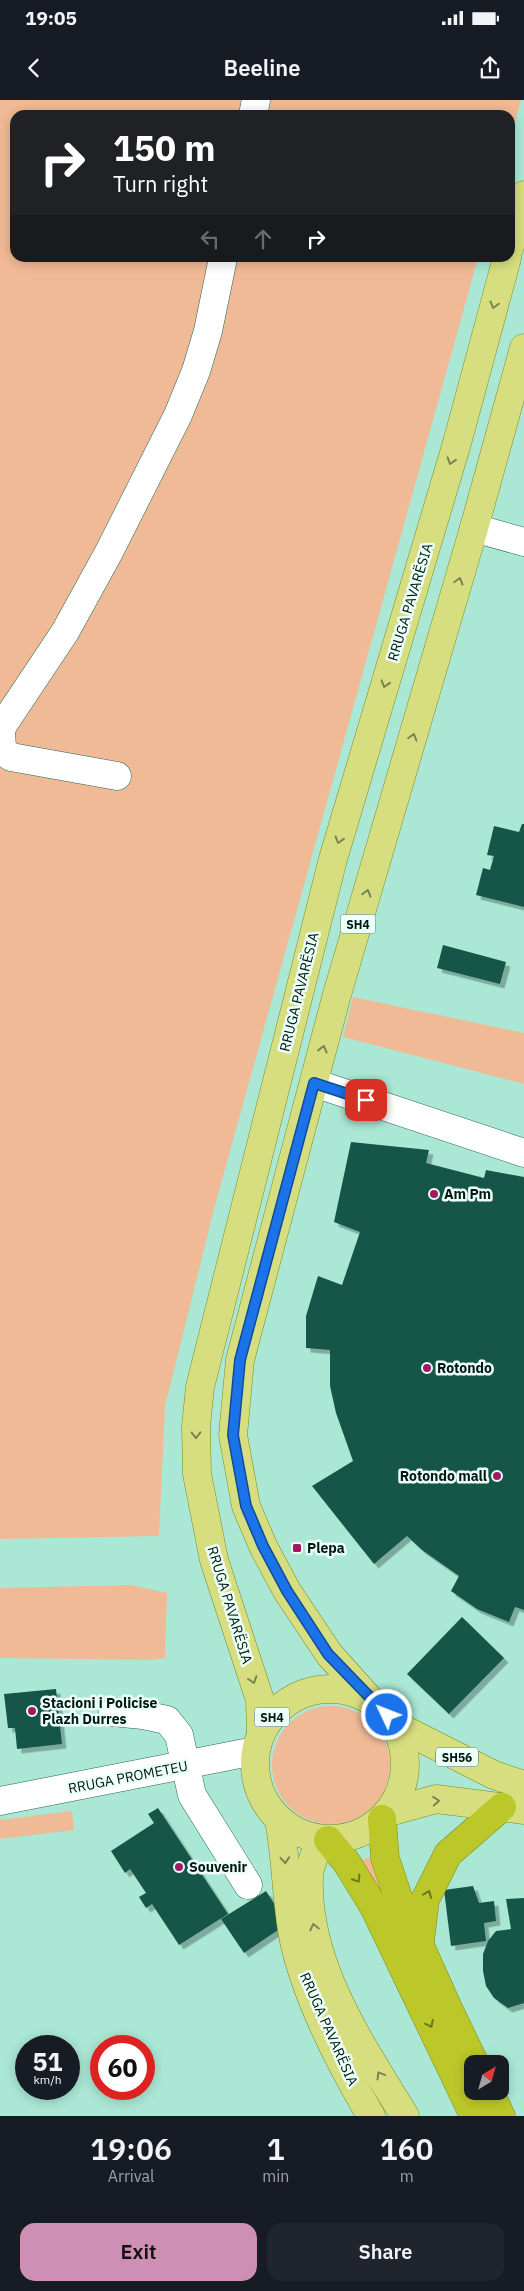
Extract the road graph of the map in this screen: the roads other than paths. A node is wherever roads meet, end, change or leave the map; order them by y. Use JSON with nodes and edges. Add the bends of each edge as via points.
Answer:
{"nodes":[{"id":1,"x":524,"y":194,"type":"edge"},
{"id":2,"x":515,"y":227,"type":"edge"},
{"id":3,"x":222,"y":262,"type":"edge"},
{"id":4,"x":506,"y":262,"type":"edge"},
{"id":5,"x":524,"y":348,"type":"edge"},
{"id":6,"x":474,"y":528,"type":"junction"},
{"id":7,"x":524,"y":542,"type":"edge"},
{"id":8,"x":0,"y":740,"type":"edge"},
{"id":9,"x":117,"y":776,"type":"dead end"},
{"id":10,"x":314,"y":1083,"type":"junction"},
{"id":11,"x":524,"y":1153,"type":"edge"},
{"id":12,"x":372,"y":1702,"type":"junction"},
{"id":13,"x":113,"y":1712,"type":"dead end"},
{"id":14,"x":393,"y":1724,"type":"junction"},
{"id":15,"x":258,"y":1742,"type":"junction"},
{"id":16,"x":187,"y":1765,"type":"junction"},
{"id":17,"x":524,"y":1784,"type":"edge"},
{"id":18,"x":0,"y":1801,"type":"edge"},
{"id":19,"x":513,"y":1809,"type":"edge"},
{"id":20,"x":385,"y":1816,"type":"junction"},
{"id":21,"x":279,"y":1820,"type":"junction"},
{"id":22,"x":324,"y":1839,"type":"junction"},
{"id":23,"x":248,"y":1885,"type":"dead end"},
{"id":24,"x":420,"y":1942,"type":"junction"},
{"id":25,"x":471,"y":2055,"type":"edge"},
{"id":26,"x":493,"y":2100,"type":"edge"},
{"id":27,"x":371,"y":2116,"type":"edge"},
{"id":28,"x":405,"y":2116,"type":"edge"},
{"id":29,"x":474,"y":2116,"type":"edge"},
{"id":30,"x":501,"y":2116,"type":"edge"}],
"edges":[{"from":1,"to":2,"type":"main road"},
{"from":3,"to":8,"type":"street","via":[[208,330],[178,415],[104,561],[65,632],[3,725]]},
{"from":4,"to":15,"type":"main road","name":"RRUGA PAVARËSIA","number":"SH4","one_way":true,"via":[[457,443],[333,859],[200,1386],[196,1426],[197,1474],[214,1560],[260,1700]]},
{"from":5,"to":6,"type":"main road","number":"SH4"},
{"from":6,"to":7,"type":"street"},
{"from":10,"to":6,"type":"main road","number":"SH4","one_way":true},
{"from":8,"to":9,"type":"street","via":[[6,754],[11,756]]},
{"from":10,"to":11,"type":"street"},
{"from":10,"to":12,"type":"main road","number":"SH4","via":[[240,1360],[233,1435],[246,1506],[263,1546],[287,1591],[328,1654]]},
{"from":12,"to":14,"type":"main road","number":"SH4"},
{"from":12,"to":15,"type":"main road","number":"SH4","via":[[348,1691],[322,1689],[297,1696],[276,1711]]},
{"from":13,"to":16,"type":"street","via":[[167,1720],[179,1735]]},
{"from":14,"to":17,"type":"main road","number":"SH56","via":[[494,1775]]},
{"from":14,"to":20,"type":"main road","number":"SH4","via":[[403,1745],[405,1769],[400,1792]]},
{"from":15,"to":16,"type":"street","name":"RRUGA PROMETEU"},
{"from":15,"to":21,"type":"main road","number":"SH4","via":[[254,1770],[258,1788]]},
{"from":16,"to":18,"type":"street","name":"RRUGA PROMETEU"},
{"from":16,"to":23,"type":"street","via":[[192,1795]]},
{"from":20,"to":19,"type":"main road","one_way":true,"via":[[436,1799]]},
{"from":24,"to":19,"type":"highway","one_way":true,"via":[[425,1900],[448,1854]]},
{"from":20,"to":22,"type":"main road","number":"SH4","via":[[366,1831],[348,1838]]},
{"from":20,"to":24,"type":"highway","via":[[385,1858],[398,1897]]},
{"from":21,"to":22,"type":"main road","number":"SH4","via":[[298,1833]]},
{"from":21,"to":27,"type":"main road","name":"RRUGA PAVARËSIA","one_way":true,"via":[[292,1932],[300,1962],[341,2062]]},
{"from":28,"to":22,"type":"main road","name":"RRUGA PAVARËSIA","one_way":true,"via":[[350,2025],[325,1969],[312,1921],[309,1874]]},
{"from":22,"to":29,"type":"highway","one_way":true,"via":[[347,1863],[374,1907]]},
{"from":24,"to":25,"type":"highway"},
{"from":26,"to":30,"type":"highway"}]}
